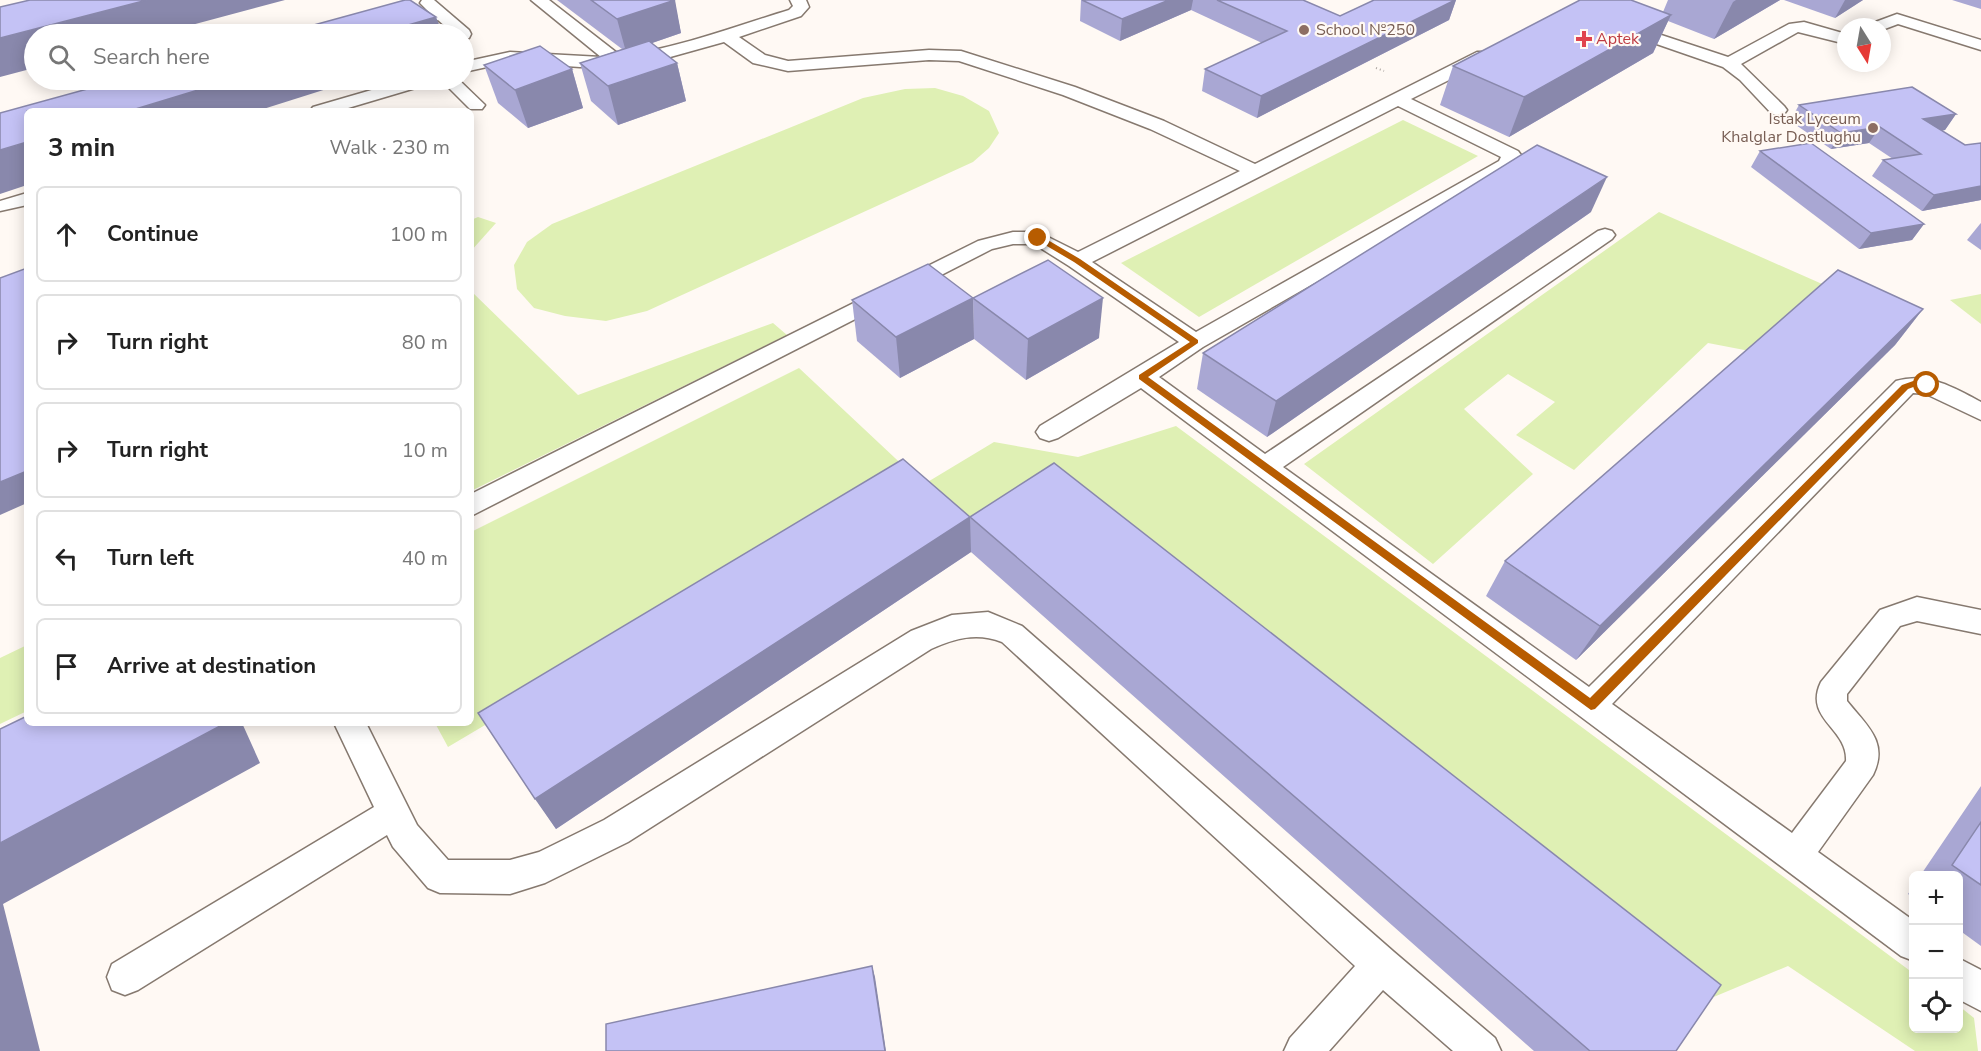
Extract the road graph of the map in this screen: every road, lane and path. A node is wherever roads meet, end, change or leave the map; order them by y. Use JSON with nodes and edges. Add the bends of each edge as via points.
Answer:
{"nodes":[{"id":1,"x":424,"y":0,"type":"edge"},
{"id":2,"x":539,"y":0,"type":"edge"},
{"id":3,"x":798,"y":0,"type":"edge"},
{"id":4,"x":441,"y":14,"type":"junction"},
{"id":5,"x":1891,"y":21,"type":"edge"},
{"id":6,"x":1606,"y":22,"type":"edge"},
{"id":7,"x":406,"y":24,"type":"edge"},
{"id":8,"x":451,"y":24,"type":"edge"},
{"id":9,"x":726,"y":35,"type":"junction"},
{"id":10,"x":1837,"y":36,"type":"edge"},
{"id":11,"x":474,"y":45,"type":"edge"},
{"id":12,"x":1981,"y":45,"type":"edge"},
{"id":13,"x":1502,"y":46,"type":"edge"},
{"id":14,"x":490,"y":60,"type":"junction"},
{"id":15,"x":617,"y":61,"type":"junction"},
{"id":16,"x":1729,"y":63,"type":"junction"},
{"id":17,"x":474,"y":64,"type":"edge"},
{"id":18,"x":389,"y":90,"type":"edge"},
{"id":19,"x":460,"y":90,"type":"edge"},
{"id":20,"x":1397,"y":99,"type":"junction"},
{"id":21,"x":476,"y":105,"type":"dead end"},
{"id":22,"x":329,"y":108,"type":"edge"},
{"id":23,"x":1778,"y":110,"type":"dead end"},
{"id":24,"x":1255,"y":171,"type":"junction"},
{"id":25,"x":24,"y":200,"type":"edge"},
{"id":26,"x":4,"y":206,"type":"dead end"},
{"id":27,"x":1605,"y":235,"type":"dead end"},
{"id":28,"x":1077,"y":261,"type":"junction"},
{"id":29,"x":1195,"y":342,"type":"junction"},
{"id":30,"x":1142,"y":377,"type":"junction"},
{"id":31,"x":1981,"y":412,"type":"edge"},
{"id":32,"x":1049,"y":432,"type":"dead end"},
{"id":33,"x":1265,"y":467,"type":"junction"},
{"id":34,"x":474,"y":504,"type":"edge"},
{"id":35,"x":1981,"y":622,"type":"edge"},
{"id":36,"x":1591,"y":705,"type":"junction"},
{"id":37,"x":351,"y":726,"type":"edge"},
{"id":38,"x":394,"y":813,"type":"junction"},
{"id":39,"x":1796,"y":855,"type":"junction"},
{"id":40,"x":1909,"y":939,"type":"edge"},
{"id":41,"x":1381,"y":965,"type":"junction"},
{"id":42,"x":125,"y":977,"type":"dead end"},
{"id":43,"x":1963,"y":979,"type":"edge"},
{"id":44,"x":1981,"y":993,"type":"edge"},
{"id":45,"x":1304,"y":1051,"type":"edge"},
{"id":46,"x":1482,"y":1051,"type":"edge"}],
"edges":[{"from":1,"to":4,"type":"lane"},
{"from":2,"to":15,"type":"lane"},
{"from":3,"to":9,"type":"lane","via":[[801,7],[795,13]]},
{"from":4,"to":7,"type":"lane"},
{"from":4,"to":8,"type":"lane"},
{"from":5,"to":12,"type":"lane","via":[[1897,19]]},
{"from":6,"to":16,"type":"lane"},
{"from":9,"to":15,"type":"lane","via":[[643,58]]},
{"from":9,"to":24,"type":"lane","via":[[759,59],[788,66],[961,56],[1157,125]]},
{"from":10,"to":16,"type":"lane","via":[[1796,27]]},
{"from":11,"to":14,"type":"lane"},
{"from":13,"to":20,"type":"lane"},
{"from":14,"to":15,"type":"lane","via":[[516,57],[589,63]]},
{"from":14,"to":17,"type":"lane"},
{"from":16,"to":23,"type":"lane"},
{"from":18,"to":22,"type":"lane"},
{"from":19,"to":21,"type":"lane"},
{"from":20,"to":24,"type":"lane"},
{"from":20,"to":29,"type":"lane","via":[[1511,155],[1508,164]]},
{"from":24,"to":28,"type":"lane"},
{"from":25,"to":26,"type":"lane"},
{"from":27,"to":33,"type":"lane"},
{"from":28,"to":29,"type":"lane"},
{"from":28,"to":34,"type":"lane","via":[[1038,238],[1013,238],[985,245]]},
{"from":29,"to":30,"type":"lane"},
{"from":30,"to":32,"type":"lane"},
{"from":30,"to":33,"type":"lane"},
{"from":31,"to":36,"type":"lane","via":[[1927,385],[1905,387]]},
{"from":33,"to":36,"type":"lane"},
{"from":35,"to":39,"type":"lane","via":[[1917,609],[1890,618],[1839,682],[1832,691],[1832,705],[1863,745],[1862,765]]},
{"from":36,"to":39,"type":"lane"},
{"from":37,"to":38,"type":"lane"},
{"from":38,"to":41,"type":"lane","via":[[405,836],[440,876],[510,877],[545,867],[616,831],[921,640],[952,627],[988,624],[1012,634]]},
{"from":38,"to":42,"type":"lane"},
{"from":39,"to":40,"type":"lane"},
{"from":41,"to":45,"type":"lane"},
{"from":41,"to":46,"type":"lane"},
{"from":43,"to":44,"type":"lane"}]}
